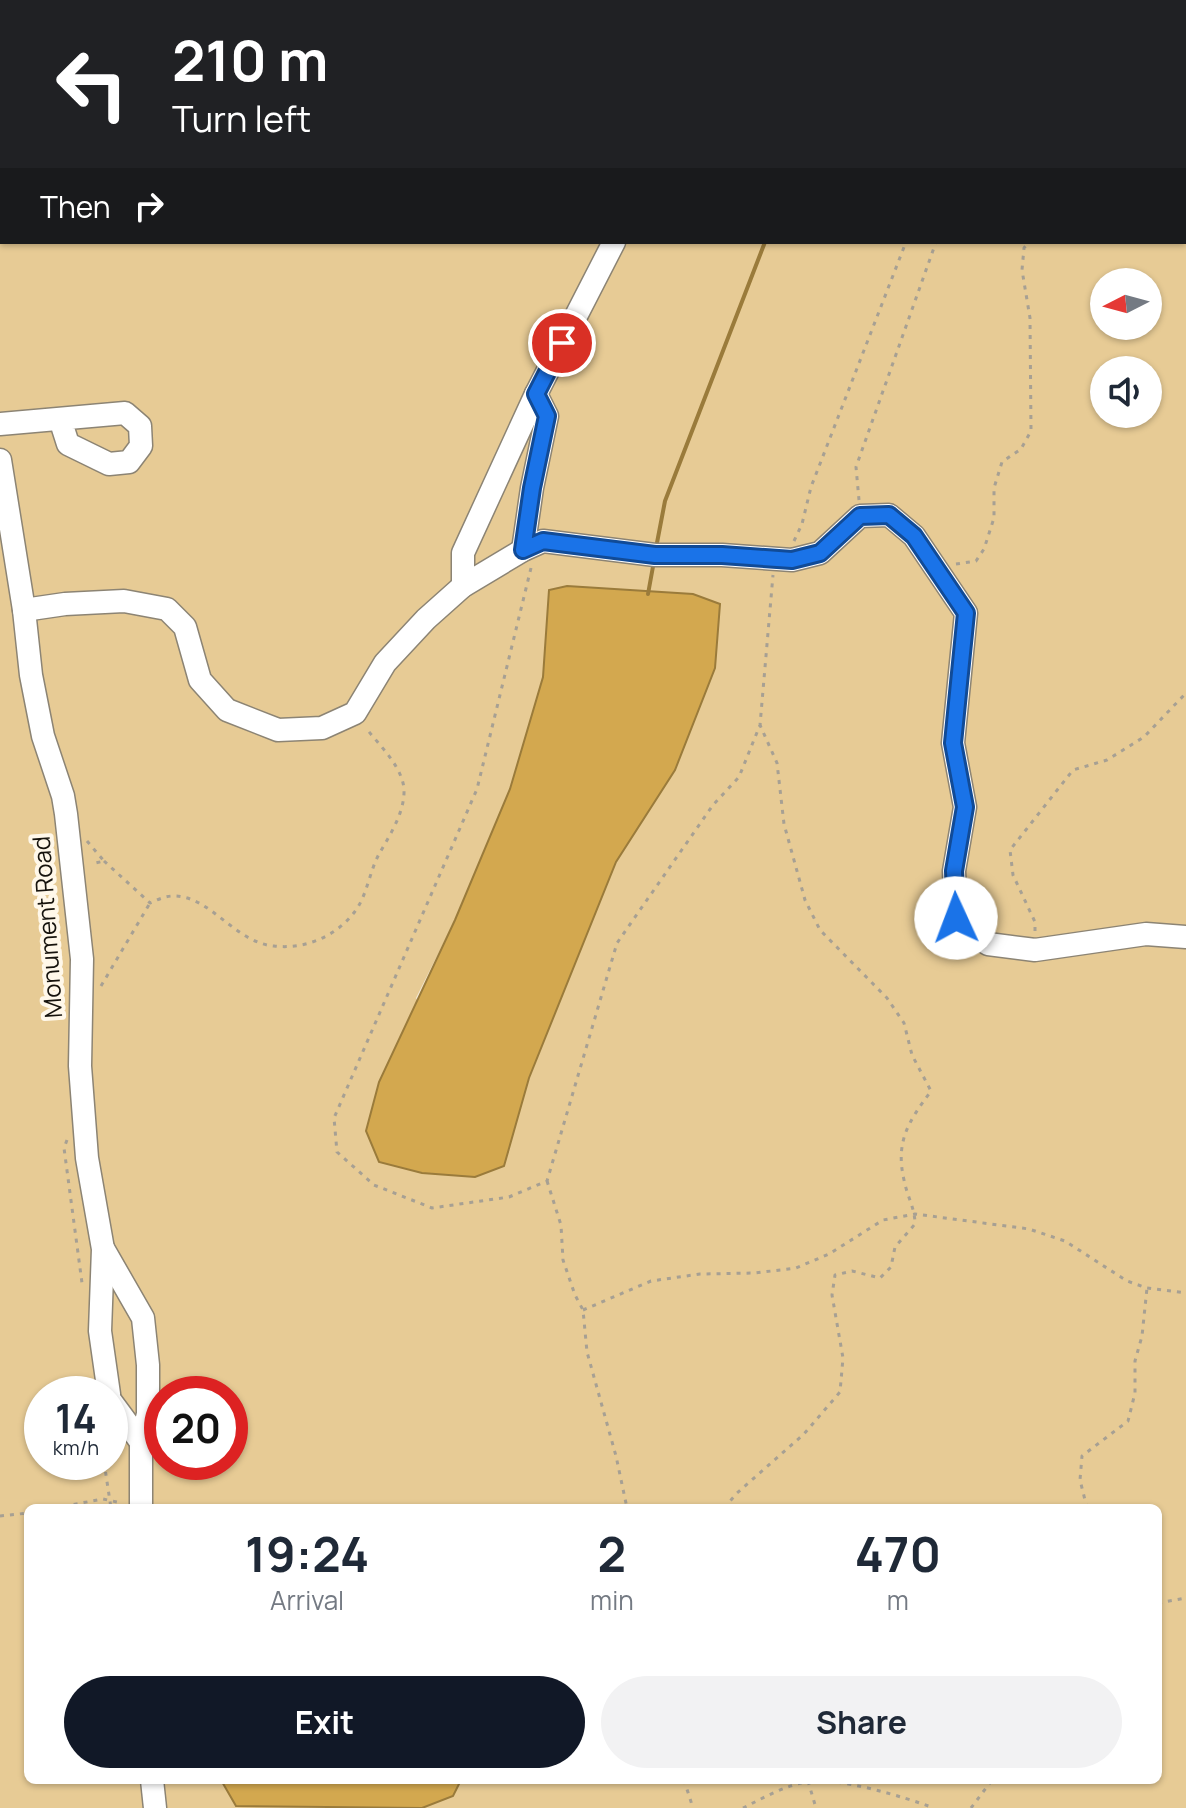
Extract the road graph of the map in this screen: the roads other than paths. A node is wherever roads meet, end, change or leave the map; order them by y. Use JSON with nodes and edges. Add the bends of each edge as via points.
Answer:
{"nodes":[{"id":1,"x":613,"y":244,"type":"edge"},
{"id":2,"x":536,"y":394,"type":"junction"},
{"id":3,"x":60,"y":419,"type":"dead end"},
{"id":4,"x":0,"y":424,"type":"edge"},
{"id":5,"x":0,"y":460,"type":"edge"},
{"id":6,"x":523,"y":550,"type":"junction"},
{"id":7,"x":463,"y":586,"type":"junction"},
{"id":8,"x":24,"y":610,"type":"junction"},
{"id":9,"x":1186,"y":937,"type":"edge"},
{"id":10,"x":103,"y":1249,"type":"junction"},
{"id":11,"x":106,"y":1376,"type":"edge"},
{"id":12,"x":128,"y":1424,"type":"edge"},
{"id":13,"x":141,"y":1442,"type":"junction"},
{"id":14,"x":141,"y":1503,"type":"edge"},
{"id":15,"x":152,"y":1784,"type":"edge"},
{"id":16,"x":155,"y":1808,"type":"edge"}],
"edges":[{"from":1,"to":2,"type":"street"},
{"from":2,"to":6,"type":"street","via":[[547,416]]},
{"from":2,"to":7,"type":"street","via":[[463,553]]},
{"from":3,"to":4,"type":"street"},
{"from":5,"to":8,"type":"street","name":"Monument Road"},
{"from":6,"to":7,"type":"street"},
{"from":6,"to":9,"type":"street","via":[[543,541],[655,555],[780,559],[820,553],[860,516],[889,515],[914,536],[966,613],[953,743],[965,807],[954,871],[956,918],[988,944],[1035,950],[1146,934]]},
{"from":7,"to":8,"type":"street","via":[[385,663],[355,713],[322,728],[278,730],[227,710],[200,680],[185,627],[167,609],[124,601]]},
{"from":8,"to":10,"type":"street","name":"Monument Road","via":[[43,736],[66,814],[82,959],[80,1066],[87,1158]]},
{"from":10,"to":11,"type":"street","name":"Monument Road","via":[[100,1331]]},
{"from":10,"to":13,"type":"street","via":[[143,1318],[148,1414]]},
{"from":12,"to":13,"type":"street"},
{"from":13,"to":14,"type":"street"},
{"from":15,"to":16,"type":"street"}]}
